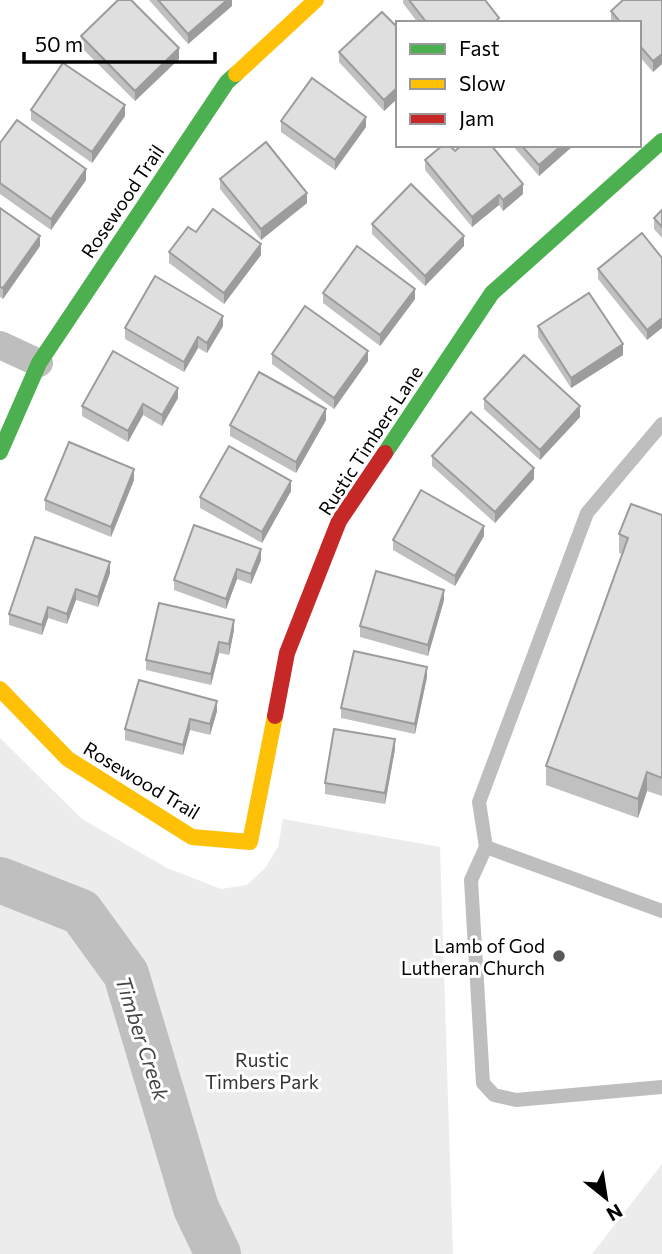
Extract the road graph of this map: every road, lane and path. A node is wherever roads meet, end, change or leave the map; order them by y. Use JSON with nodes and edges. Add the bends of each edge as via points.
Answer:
{"nodes":[{"id":1,"x":316,"y":0,"type":"edge"},
{"id":2,"x":662,"y":141,"type":"edge"},
{"id":3,"x":0,"y":345,"type":"edge"},
{"id":4,"x":38,"y":363,"type":"junction"},
{"id":5,"x":662,"y":424,"type":"edge"},
{"id":6,"x":0,"y":452,"type":"edge"},
{"id":7,"x":0,"y":689,"type":"edge"},
{"id":8,"x":250,"y":842,"type":"joint"},
{"id":9,"x":486,"y":847,"type":"junction"},
{"id":10,"x":662,"y":911,"type":"edge"},
{"id":11,"x":662,"y":1087,"type":"edge"}],
"edges":[{"from":1,"to":4,"type":"street","name":"Rosewood Trail","via":[[227,82]]},
{"from":2,"to":8,"type":"street","name":"Rustic Timbers Lane","via":[[492,293],[339,521],[287,653]]},
{"from":3,"to":4,"type":"street"},
{"from":4,"to":6,"type":"street","name":"Rosewood Trail"},
{"from":5,"to":9,"type":"lane","via":[[587,513],[480,802]]},
{"from":7,"to":8,"type":"street","name":"Rosewood Trail","via":[[68,760],[191,837]]},
{"from":9,"to":10,"type":"lane"},
{"from":9,"to":11,"type":"lane","via":[[471,880],[483,1083],[494,1095],[516,1100]]}]}
